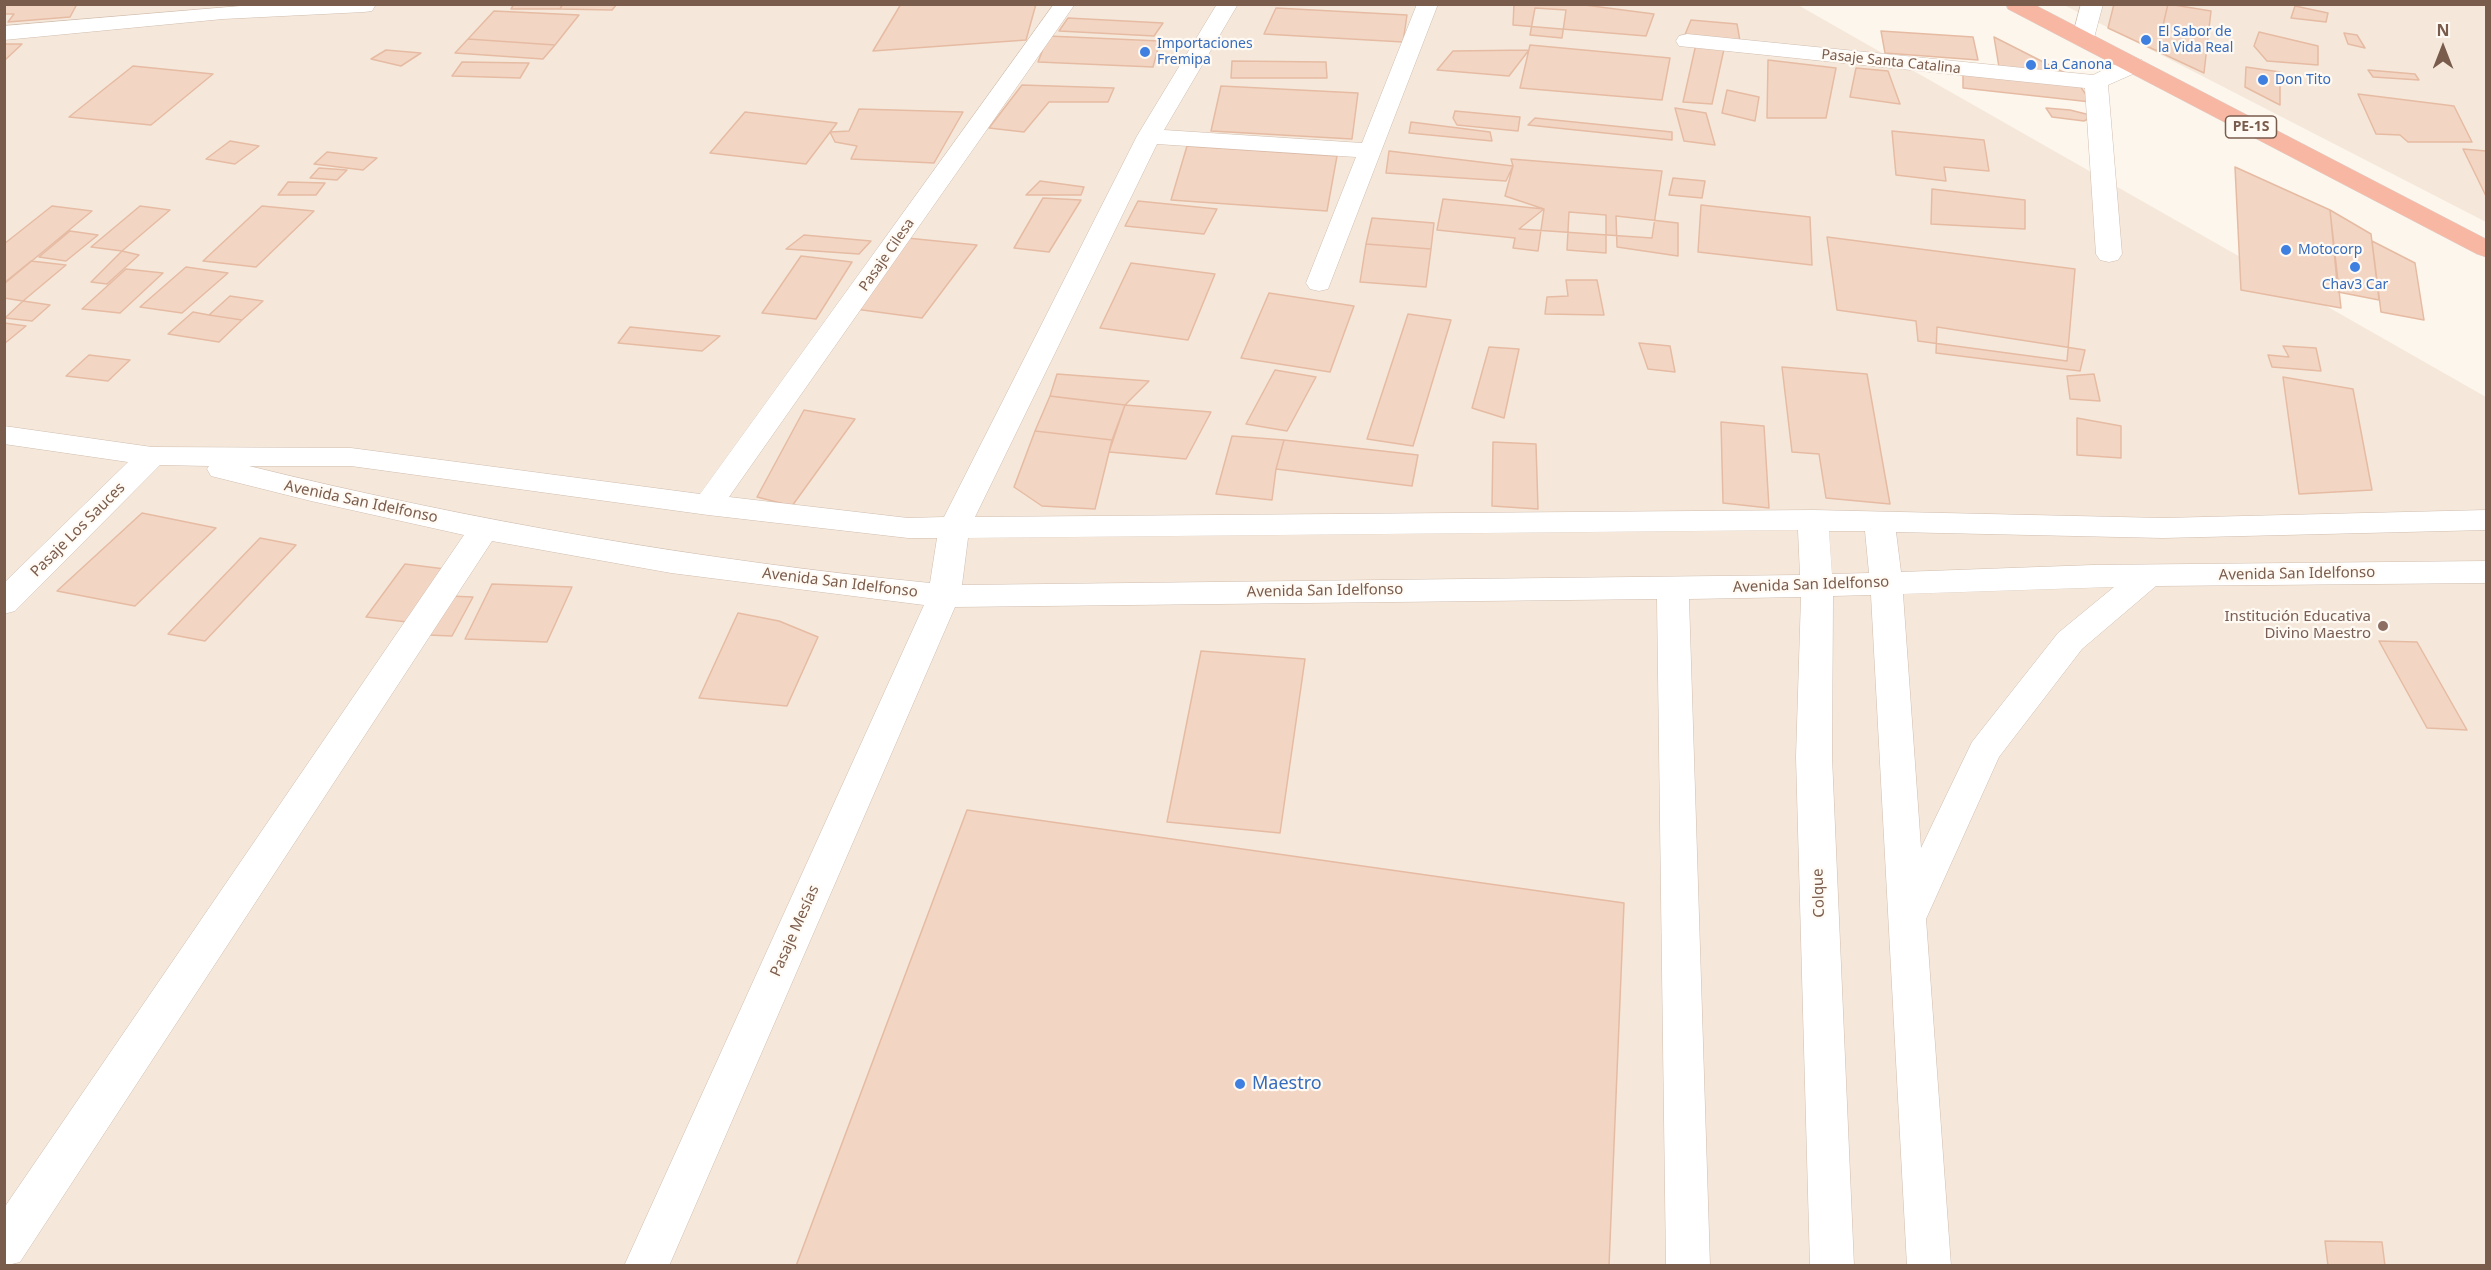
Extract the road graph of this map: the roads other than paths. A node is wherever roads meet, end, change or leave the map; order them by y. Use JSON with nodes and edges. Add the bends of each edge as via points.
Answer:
{"nodes":[{"id":1,"x":1065,"y":4,"type":"edge"},
{"id":2,"x":1228,"y":4,"type":"edge"},
{"id":3,"x":1428,"y":4,"type":"edge"},
{"id":4,"x":2016,"y":4,"type":"edge"},
{"id":5,"x":2092,"y":4,"type":"edge"},
{"id":6,"x":364,"y":6,"type":"dead end"},
{"id":7,"x":4,"y":33,"type":"edge"},
{"id":8,"x":2083,"y":38,"type":"junction"},
{"id":9,"x":1687,"y":41,"type":"dead end"},
{"id":10,"x":2133,"y":65,"type":"junction"},
{"id":11,"x":2096,"y":82,"type":"junction"},
{"id":12,"x":1149,"y":136,"type":"junction"},
{"id":13,"x":1371,"y":151,"type":"junction"},
{"id":14,"x":2487,"y":249,"type":"edge"},
{"id":15,"x":2109,"y":254,"type":"dead end"},
{"id":16,"x":1319,"y":283,"type":"dead end"},
{"id":17,"x":4,"y":435,"type":"edge"},
{"id":18,"x":165,"y":457,"type":"junction"},
{"id":19,"x":708,"y":505,"type":"junction"},
{"id":20,"x":1813,"y":519,"type":"junction"},
{"id":21,"x":2487,"y":520,"type":"edge"},
{"id":22,"x":1879,"y":521,"type":"junction"},
{"id":23,"x":485,"y":528,"type":"junction"},
{"id":24,"x":954,"y":528,"type":"junction"},
{"id":25,"x":2487,"y":572,"type":"edge"},
{"id":26,"x":2148,"y":576,"type":"junction"},
{"id":27,"x":1886,"y":583,"type":"junction"},
{"id":28,"x":1817,"y":586,"type":"junction"},
{"id":29,"x":1672,"y":588,"type":"junction"},
{"id":30,"x":944,"y":596,"type":"junction"},
{"id":31,"x":4,"y":603,"type":"edge"},
{"id":32,"x":1909,"y":916,"type":"junction"},
{"id":33,"x":4,"y":1247,"type":"edge"},
{"id":34,"x":646,"y":1266,"type":"edge"},
{"id":35,"x":1688,"y":1266,"type":"edge"},
{"id":36,"x":1832,"y":1266,"type":"edge"},
{"id":37,"x":1929,"y":1266,"type":"edge"}],
"edges":[{"from":1,"to":19,"type":"street","name":"Pasaje Cilesa"},
{"from":2,"to":12,"type":"street","name":"Pasaje Mesías"},
{"from":3,"to":13,"type":"street"},
{"from":4,"to":8,"type":"highway","number":"PE-1S"},
{"from":5,"to":8,"type":"street"},
{"from":6,"to":7,"type":"street","via":[[223,13]]},
{"from":8,"to":10,"type":"highway","number":"PE-1S"},
{"from":9,"to":11,"type":"street","name":"Pasaje Santa Catalina"},
{"from":10,"to":11,"type":"street"},
{"from":10,"to":14,"type":"highway","number":"PE-1S"},
{"from":11,"to":15,"type":"street"},
{"from":12,"to":13,"type":"street"},
{"from":12,"to":24,"type":"street","name":"Pasaje Mesías"},
{"from":13,"to":16,"type":"street"},
{"from":17,"to":18,"type":"street","name":"Avenida San Idelfonso"},
{"from":18,"to":19,"type":"street","name":"Avenida San Idelfonso","via":[[351,457]]},
{"from":18,"to":23,"type":"street","name":"Avenida San Idelfonso","via":[[317,494]]},
{"from":18,"to":31,"type":"street","name":"Pasaje Los Sauces"},
{"from":19,"to":24,"type":"street","name":"Avenida San Idelfonso","via":[[908,528]]},
{"from":20,"to":22,"type":"street","name":"Avenida San Idelfonso"},
{"from":20,"to":24,"type":"street","name":"Avenida San Idelfonso"},
{"from":20,"to":28,"type":"street","name":"Colque"},
{"from":21,"to":22,"type":"street","name":"Avenida San Idelfonso","via":[[2163,528]]},
{"from":22,"to":27,"type":"street"},
{"from":23,"to":30,"type":"street","name":"Avenida San Idelfonso","via":[[656,558]]},
{"from":23,"to":33,"type":"street"},
{"from":24,"to":30,"type":"street","name":"Pasaje Mesías"},
{"from":25,"to":26,"type":"street","name":"Avenida San Idelfonso"},
{"from":26,"to":27,"type":"street","name":"Avenida San Idelfonso"},
{"from":26,"to":32,"type":"street","via":[[2070,641],[1984,751]]},
{"from":27,"to":28,"type":"street","name":"Avenida San Idelfonso"},
{"from":27,"to":32,"type":"street"},
{"from":28,"to":29,"type":"street","name":"Avenida San Idelfonso"},
{"from":28,"to":36,"type":"street","name":"Colque","via":[[1814,757]]},
{"from":29,"to":30,"type":"street","name":"Avenida San Idelfonso"},
{"from":29,"to":35,"type":"street"},
{"from":30,"to":34,"type":"street","name":"Pasaje Mesías"},
{"from":32,"to":37,"type":"street"}]}
